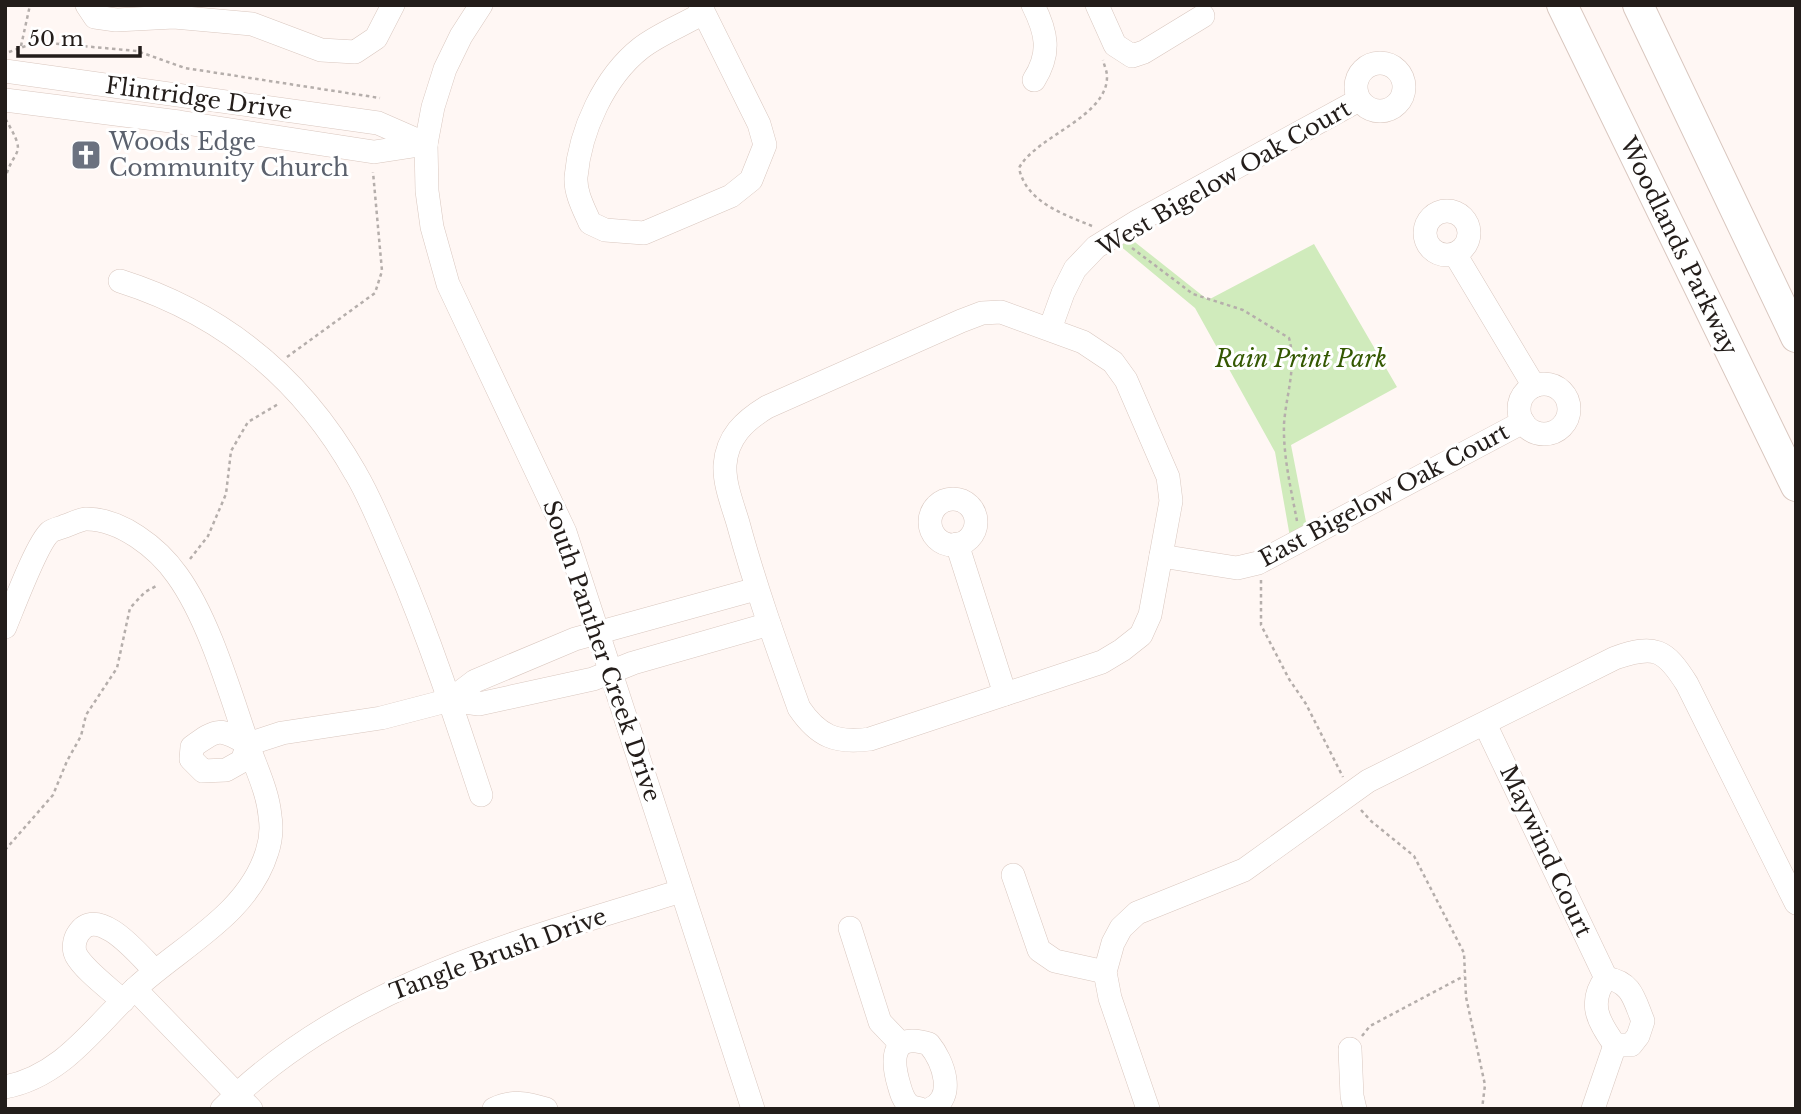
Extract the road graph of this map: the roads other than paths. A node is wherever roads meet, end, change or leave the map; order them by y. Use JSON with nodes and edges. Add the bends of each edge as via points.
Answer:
{"nodes":[{"id":1,"x":88,"y":5,"type":"edge"},
{"id":2,"x":393,"y":5,"type":"edge"},
{"id":3,"x":481,"y":5,"type":"edge"},
{"id":4,"x":1033,"y":5,"type":"edge"},
{"id":5,"x":1097,"y":5,"type":"edge"},
{"id":6,"x":1562,"y":5,"type":"edge"},
{"id":7,"x":1638,"y":5,"type":"edge"},
{"id":8,"x":702,"y":9,"type":"edge"},
{"id":9,"x":1203,"y":16,"type":"dead end"},
{"id":10,"x":6,"y":71,"type":"edge"},
{"id":11,"x":1034,"y":80,"type":"dead end"},
{"id":12,"x":5,"y":100,"type":"edge"},
{"id":13,"x":1359,"y":100,"type":"dead end"},
{"id":14,"x":426,"y":144,"type":"junction"},
{"id":15,"x":1455,"y":254,"type":"dead end"},
{"id":16,"x":120,"y":281,"type":"dead end"},
{"id":17,"x":1050,"y":329,"type":"junction"},
{"id":18,"x":1796,"y":337,"type":"edge"},
{"id":19,"x":1534,"y":386,"type":"junction"},
{"id":20,"x":1523,"y":422,"type":"junction"},
{"id":21,"x":1796,"y":486,"type":"edge"},
{"id":22,"x":957,"y":544,"type":"dead end"},
{"id":23,"x":1161,"y":556,"type":"junction"},
{"id":24,"x":756,"y":589,"type":"junction"},
{"id":25,"x":769,"y":624,"type":"junction"},
{"id":26,"x":5,"y":627,"type":"edge"},
{"id":27,"x":599,"y":633,"type":"junction"},
{"id":28,"x":612,"y":671,"type":"junction"},
{"id":29,"x":1004,"y":695,"type":"junction"},
{"id":30,"x":450,"y":700,"type":"junction"},
{"id":31,"x":1485,"y":724,"type":"junction"},
{"id":32,"x":248,"y":744,"type":"junction"},
{"id":33,"x":481,"y":795,"type":"dead end"},
{"id":34,"x":1013,"y":875,"type":"dead end"},
{"id":35,"x":681,"y":891,"type":"junction"},
{"id":36,"x":1796,"y":903,"type":"edge"},
{"id":37,"x":850,"y":928,"type":"dead end"},
{"id":38,"x":155,"y":971,"type":"junction"},
{"id":39,"x":1105,"y":972,"type":"junction"},
{"id":40,"x":1606,"y":978,"type":"junction"},
{"id":41,"x":129,"y":995,"type":"junction"},
{"id":42,"x":901,"y":1044,"type":"junction"},
{"id":43,"x":1615,"y":1045,"type":"junction"},
{"id":44,"x":1350,"y":1049,"type":"road end"},
{"id":45,"x":5,"y":1087,"type":"edge"},
{"id":46,"x":237,"y":1103,"type":"edge"},
{"id":47,"x":494,"y":1109,"type":"edge"},
{"id":48,"x":546,"y":1109,"type":"edge"},
{"id":49,"x":753,"y":1109,"type":"edge"},
{"id":50,"x":920,"y":1109,"type":"edge"},
{"id":51,"x":932,"y":1109,"type":"edge"},
{"id":52,"x":1148,"y":1109,"type":"edge"},
{"id":53,"x":1355,"y":1109,"type":"edge"},
{"id":54,"x":1593,"y":1109,"type":"edge"}],
"edges":[{"from":1,"to":2,"type":"street","via":[[95,17],[174,17],[252,24],[321,50],[355,52],[376,38]]},
{"from":3,"to":14,"type":"street","name":"South Panther Creek Drive","via":[[445,69]]},
{"from":4,"to":11,"type":"street","via":[[1044,27],[1045,63]]},
{"from":5,"to":9,"type":"street","via":[[1115,45],[1132,55]]},
{"from":6,"to":21,"type":"main road","name":"Woodlands Parkway"},
{"from":7,"to":18,"type":"main road"},
{"from":8,"to":8,"type":"street","via":[[641,48],[602,97],[586,131],[576,178],[590,223],[605,230],[645,233],[730,196],[751,180],[765,145],[759,124]]},
{"from":10,"to":14,"type":"street","name":"Flintridge Drive","via":[[378,123]]},
{"from":12,"to":14,"type":"street","name":"Flintridge Drive","via":[[374,152]]},
{"from":13,"to":17,"type":"street","name":"West Bigelow Oak Court","via":[[1096,247],[1075,269]]},
{"from":14,"to":27,"type":"street","name":"South Panther Creek Drive","via":[[432,227],[448,285],[551,497]]},
{"from":15,"to":19,"type":"street"},
{"from":16,"to":30,"type":"street","via":[[158,293],[229,331],[314,410],[371,504]]},
{"from":17,"to":23,"type":"street","via":[[1083,341],[1113,362],[1126,380],[1168,477],[1171,501]]},
{"from":17,"to":24,"type":"street","via":[[1001,312],[982,313],[749,418],[728,448],[725,468]]},
{"from":19,"to":20,"type":"street","name":"East Bigelow Oak Court","via":[[1520,403]]},
{"from":19,"to":20,"type":"street","name":"East Bigelow Oak Court","via":[[1552,385],[1563,392],[1569,404],[1567,420],[1546,434]]},
{"from":20,"to":23,"type":"street","name":"East Bigelow Oak Court","via":[[1258,563],[1237,568]]},
{"from":22,"to":29,"type":"street"},
{"from":23,"to":29,"type":"street","via":[[1150,615],[1141,635],[1102,662]]},
{"from":24,"to":25,"type":"street"},
{"from":24,"to":27,"type":"street"},
{"from":25,"to":28,"type":"street"},
{"from":25,"to":29,"type":"street","via":[[799,708],[811,725],[828,736],[849,742],[870,739]]},
{"from":26,"to":32,"type":"street","via":[[50,532],[84,519],[110,523],[156,551],[177,575],[198,612]]},
{"from":27,"to":28,"type":"street","name":"South Panther Creek Drive"},
{"from":27,"to":30,"type":"street","via":[[475,681]]},
{"from":28,"to":30,"type":"street","via":[[479,704]]},
{"from":28,"to":35,"type":"street","name":"South Panther Creek Drive"},
{"from":30,"to":32,"type":"street"},
{"from":30,"to":33,"type":"street"},
{"from":31,"to":36,"type":"street","via":[[1615,658],[1636,651],[1657,652],[1672,660]]},
{"from":31,"to":39,"type":"street","via":[[1368,781],[1244,870],[1137,914],[1121,928]]},
{"from":31,"to":40,"type":"street","name":"Maywind Court"},
{"from":32,"to":38,"type":"street","via":[[270,813],[271,833],[261,868],[241,901]]},
{"from":34,"to":39,"type":"street","via":[[1039,950],[1055,961]]},
{"from":35,"to":46,"type":"street","name":"Tangle Brush Drive","via":[[445,968],[382,996],[318,1033]]},
{"from":35,"to":49,"type":"street","name":"South Panther Creek Drive"},
{"from":37,"to":42,"type":"street","via":[[880,1022]]},
{"from":38,"to":41,"type":"street"},
{"from":38,"to":41,"type":"street","via":[[106,926],[93,924],[81,930],[74,942],[77,956]]},
{"from":39,"to":52,"type":"street"},
{"from":40,"to":43,"type":"street","via":[[1595,1005],[1600,1025]]},
{"from":40,"to":43,"type":"street","name":"Maywind Court","via":[[1618,980],[1630,990],[1643,1021],[1631,1045]]},
{"from":41,"to":45,"type":"street","via":[[65,1059],[44,1073]]},
{"from":41,"to":46,"type":"street"},
{"from":42,"to":50,"type":"street","via":[[894,1055],[895,1070],[903,1097]]},
{"from":42,"to":51,"type":"street","via":[[918,1040],[937,1053],[946,1093]]},
{"from":43,"to":54,"type":"street"},
{"from":44,"to":53,"type":"street"},
{"from":47,"to":48,"type":"street","via":[[525,1102]]}]}
